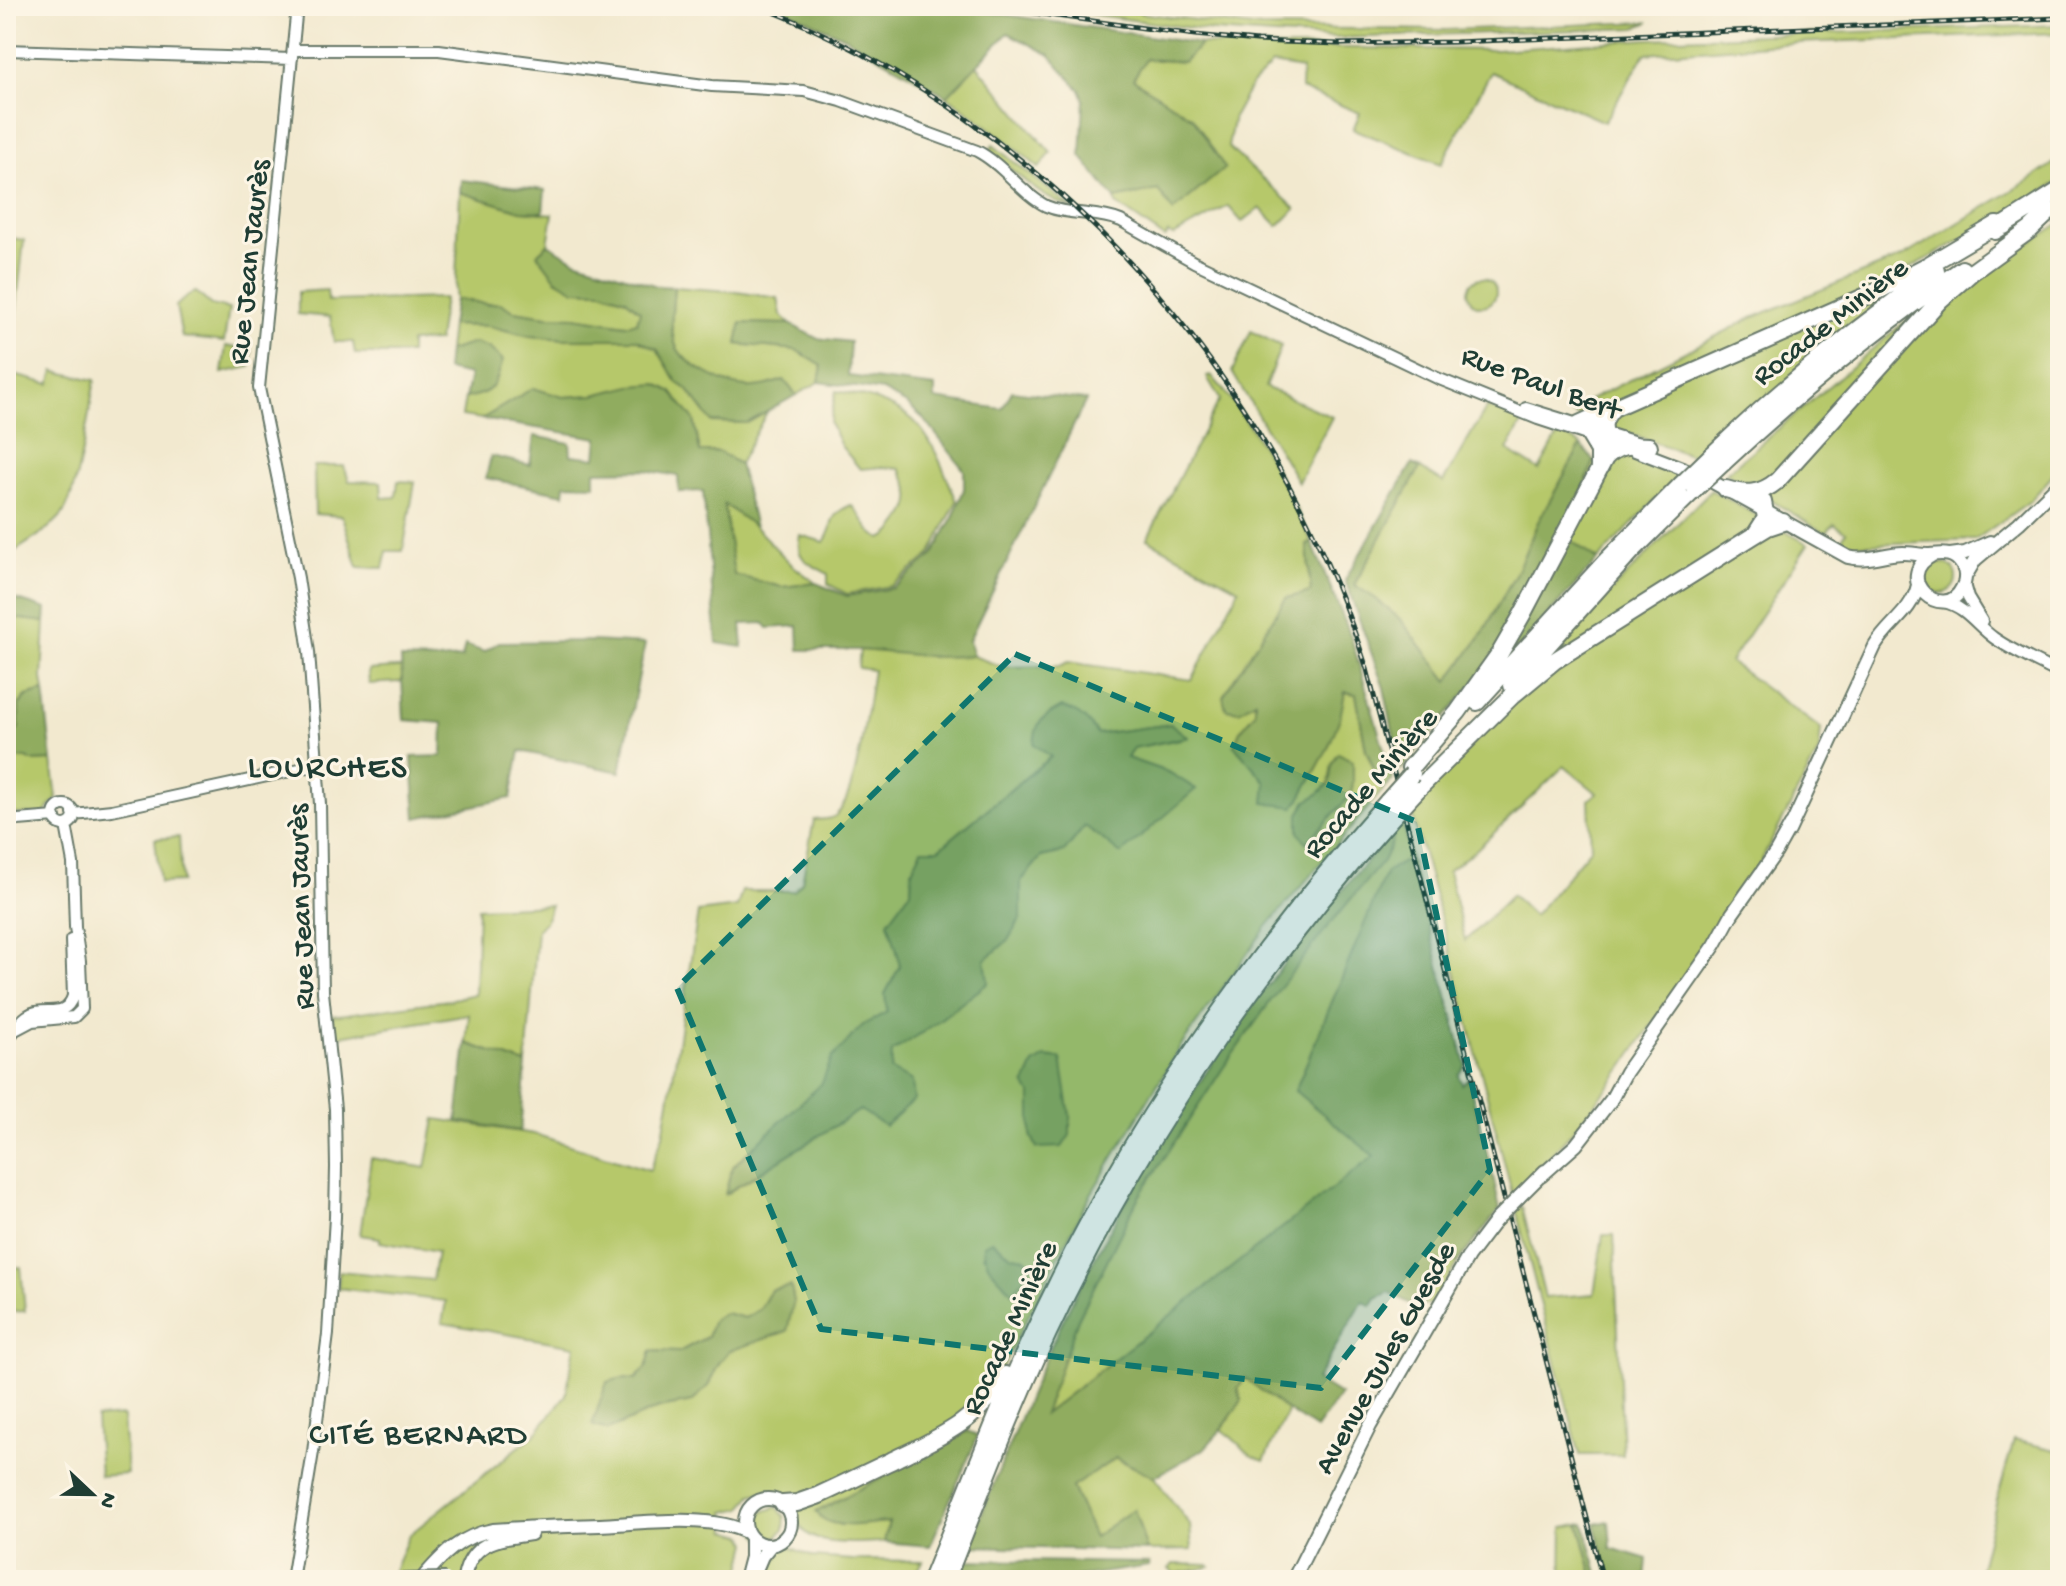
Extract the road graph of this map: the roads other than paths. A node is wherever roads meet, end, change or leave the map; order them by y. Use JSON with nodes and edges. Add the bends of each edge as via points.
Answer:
{"nodes":[{"id":1,"x":297,"y":6,"type":"edge"},
{"id":2,"x":6,"y":50,"type":"edge"},
{"id":3,"x":290,"y":56,"type":"junction"},
{"id":4,"x":2060,"y":190,"type":"edge"},
{"id":5,"x":2055,"y":208,"type":"edge"},
{"id":6,"x":2004,"y":226,"type":"junction"},
{"id":7,"x":1252,"y":290,"type":"junction"},
{"id":8,"x":1613,"y":408,"type":"junction"},
{"id":9,"x":1601,"y":436,"type":"junction"},
{"id":10,"x":1649,"y":446,"type":"junction"},
{"id":11,"x":1718,"y":458,"type":"junction"},
{"id":12,"x":1599,"y":468,"type":"junction"},
{"id":13,"x":1777,"y":481,"type":"junction"},
{"id":14,"x":2060,"y":483,"type":"edge"},
{"id":15,"x":1726,"y":489,"type":"junction"},
{"id":16,"x":1767,"y":508,"type":"junction"},
{"id":17,"x":2004,"y":535,"type":"junction"},
{"id":18,"x":1891,"y":555,"type":"junction"},
{"id":19,"x":1933,"y":555,"type":"junction"},
{"id":20,"x":1950,"y":555,"type":"junction"},
{"id":21,"x":1918,"y":581,"type":"junction"},
{"id":22,"x":1965,"y":581,"type":"junction"},
{"id":23,"x":1939,"y":601,"type":"junction"},
{"id":24,"x":1991,"y":636,"type":"junction"},
{"id":25,"x":1864,"y":667,"type":"junction"},
{"id":26,"x":2060,"y":674,"type":"edge"},
{"id":27,"x":318,"y":765,"type":"junction"},
{"id":28,"x":1413,"y":777,"type":"junction"},
{"id":29,"x":1390,"y":803,"type":"junction"},
{"id":30,"x":73,"y":814,"type":"junction"},
{"id":31,"x":55,"y":817,"type":"junction"},
{"id":32,"x":6,"y":821,"type":"edge"},
{"id":33,"x":66,"y":825,"type":"junction"},
{"id":34,"x":75,"y":927,"type":"junction"},
{"id":35,"x":15,"y":1030,"type":"junction"},
{"id":36,"x":6,"y":1043,"type":"edge"},
{"id":37,"x":1053,"y":1291,"type":"junction"},
{"id":38,"x":783,"y":1504,"type":"junction"},
{"id":39,"x":747,"y":1513,"type":"junction"},
{"id":40,"x":693,"y":1522,"type":"junction"},
{"id":41,"x":601,"y":1525,"type":"junction"},
{"id":42,"x":556,"y":1526,"type":"junction"},
{"id":43,"x":750,"y":1536,"type":"junction"},
{"id":44,"x":771,"y":1545,"type":"junction"},
{"id":45,"x":464,"y":1578,"type":"edge"},
{"id":46,"x":399,"y":1579,"type":"edge"},
{"id":47,"x":290,"y":1580,"type":"edge"},
{"id":48,"x":375,"y":1580,"type":"edge"},
{"id":49,"x":413,"y":1580,"type":"edge"},
{"id":50,"x":421,"y":1580,"type":"edge"},
{"id":51,"x":745,"y":1580,"type":"edge"},
{"id":52,"x":752,"y":1580,"type":"edge"},
{"id":53,"x":931,"y":1580,"type":"edge"},
{"id":54,"x":949,"y":1580,"type":"edge"},
{"id":55,"x":1293,"y":1580,"type":"edge"}],
"edges":[{"from":1,"to":3,"type":"street","name":"Rue Jean Jaurès"},
{"from":2,"to":3,"type":"street","name":"Rue Paul Bert"},
{"from":3,"to":7,"type":"street","name":"Rue Paul Bert","via":[[431,49],[712,86],[804,91],[986,156],[1047,206],[1121,221]]},
{"from":3,"to":27,"type":"street","name":"Rue Jean Jaurès","via":[[259,388],[305,623]]},
{"from":4,"to":6,"type":"highway","name":"Rocade Minière"},
{"from":5,"to":11,"type":"highway","name":"Rocade Minière","via":[[1884,326]]},
{"from":5,"to":13,"type":"highway","via":[[1940,300]]},
{"from":6,"to":8,"type":"highway","via":[[1996,225],[1880,290]]},
{"from":6,"to":11,"type":"highway","name":"Rocade Minière","via":[[1847,337],[1783,390]]},
{"from":7,"to":9,"type":"street","name":"Rue Paul Bert"},
{"from":7,"to":9,"type":"street","name":"Rue Paul Bert","via":[[1467,391]]},
{"from":8,"to":9,"type":"highway"},
{"from":8,"to":9,"type":"highway"},
{"from":9,"to":10,"type":"highway"},
{"from":9,"to":10,"type":"street","name":"Rue Paul Bert"},
{"from":9,"to":12,"type":"highway","via":[[1596,444]]},
{"from":9,"to":12,"type":"highway","via":[[1610,453]]},
{"from":9,"to":15,"type":"main road","name":"Rue Paul Bert"},
{"from":10,"to":16,"type":"main road","name":"Rue Paul Bert","via":[[1689,462]]},
{"from":11,"to":28,"type":"highway","name":"Rocade Minière","bridge":true,"via":[[1608,559]]},
{"from":12,"to":28,"type":"highway","via":[[1506,644]]},
{"from":13,"to":16,"type":"highway"},
{"from":13,"to":16,"type":"highway","via":[[1762,491]]},
{"from":14,"to":17,"type":"main road"},
{"from":15,"to":16,"type":"highway"},
{"from":15,"to":16,"type":"main road","name":"Rue Paul Bert"},
{"from":16,"to":18,"type":"main road","name":"Rue Paul Bert","via":[[1852,558]]},
{"from":16,"to":28,"type":"highway","via":[[1774,525],[1554,661]]},
{"from":17,"to":20,"type":"main road"},
{"from":17,"to":22,"type":"main road","via":[[1975,560]]},
{"from":18,"to":19,"type":"main road","name":"Rue Paul Bert"},
{"from":18,"to":21,"type":"main road","via":[[1909,563]]},
{"from":19,"to":20,"type":"main road"},
{"from":19,"to":21,"type":"main road","via":[[1921,564]]},
{"from":20,"to":22,"type":"main road","via":[[1962,565]]},
{"from":21,"to":23,"type":"main road","via":[[1926,596]]},
{"from":21,"to":25,"type":"main road","name":"Avenue Jules Guesde","via":[[1913,603],[1880,638]]},
{"from":22,"to":23,"type":"main road","via":[[1957,596]]},
{"from":22,"to":24,"type":"street","via":[[1968,598]]},
{"from":23,"to":24,"type":"street","via":[[1964,610]]},
{"from":23,"to":25,"type":"main road","name":"Avenue Jules Guesde","via":[[1906,619]]},
{"from":24,"to":26,"type":"street"},
{"from":25,"to":55,"type":"main road","name":"Avenue Jules Guesde","bridge":true,"via":[[1776,852],[1626,1072],[1468,1257],[1370,1426]]},
{"from":27,"to":30,"type":"street"},
{"from":27,"to":47,"type":"street","name":"Rue Jean Jaurès","via":[[335,1209],[326,1355]]},
{"from":28,"to":29,"type":"highway","name":"Rocade Minière","bridge":true},
{"from":29,"to":37,"type":"highway","name":"Rocade Minière","via":[[1348,846],[1264,951],[1184,1064]]},
{"from":29,"to":54,"type":"highway","name":"Rocade Minière","via":[[1252,990],[1141,1159],[1047,1334]]},
{"from":30,"to":31,"type":"street","via":[[61,806]]},
{"from":30,"to":33,"type":"street"},
{"from":31,"to":32,"type":"street"},
{"from":31,"to":33,"type":"street"},
{"from":33,"to":34,"type":"street"},
{"from":34,"to":35,"type":"street","via":[[73,999],[64,1009],[27,1016]]},
{"from":34,"to":35,"type":"street","via":[[81,1012],[71,1018],[29,1022]]},
{"from":35,"to":36,"type":"street"},
{"from":37,"to":38,"type":"highway","via":[[999,1386],[974,1415],[937,1439],[839,1486]]},
{"from":37,"to":53,"type":"highway","name":"Rocade Minière"},
{"from":38,"to":39,"type":"main road","via":[[763,1499]]},
{"from":38,"to":44,"type":"main road","via":[[791,1516],[790,1531]]},
{"from":39,"to":40,"type":"main road"},
{"from":39,"to":43,"type":"main road"},
{"from":40,"to":41,"type":"main road"},
{"from":40,"to":43,"type":"main road","via":[[731,1527]]},
{"from":41,"to":42,"type":"main road"},
{"from":41,"to":45,"type":"main road","via":[[483,1546],[470,1558]]},
{"from":42,"to":49,"type":"main road","via":[[509,1522],[468,1529],[439,1548]]},
{"from":42,"to":50,"type":"main road","via":[[471,1535],[445,1553]]},
{"from":43,"to":44,"type":"main road"},
{"from":43,"to":51,"type":"main road"},
{"from":44,"to":52,"type":"main road"},
{"from":45,"to":46,"type":"street","bridge":true},
{"from":46,"to":48,"type":"street"}]}
